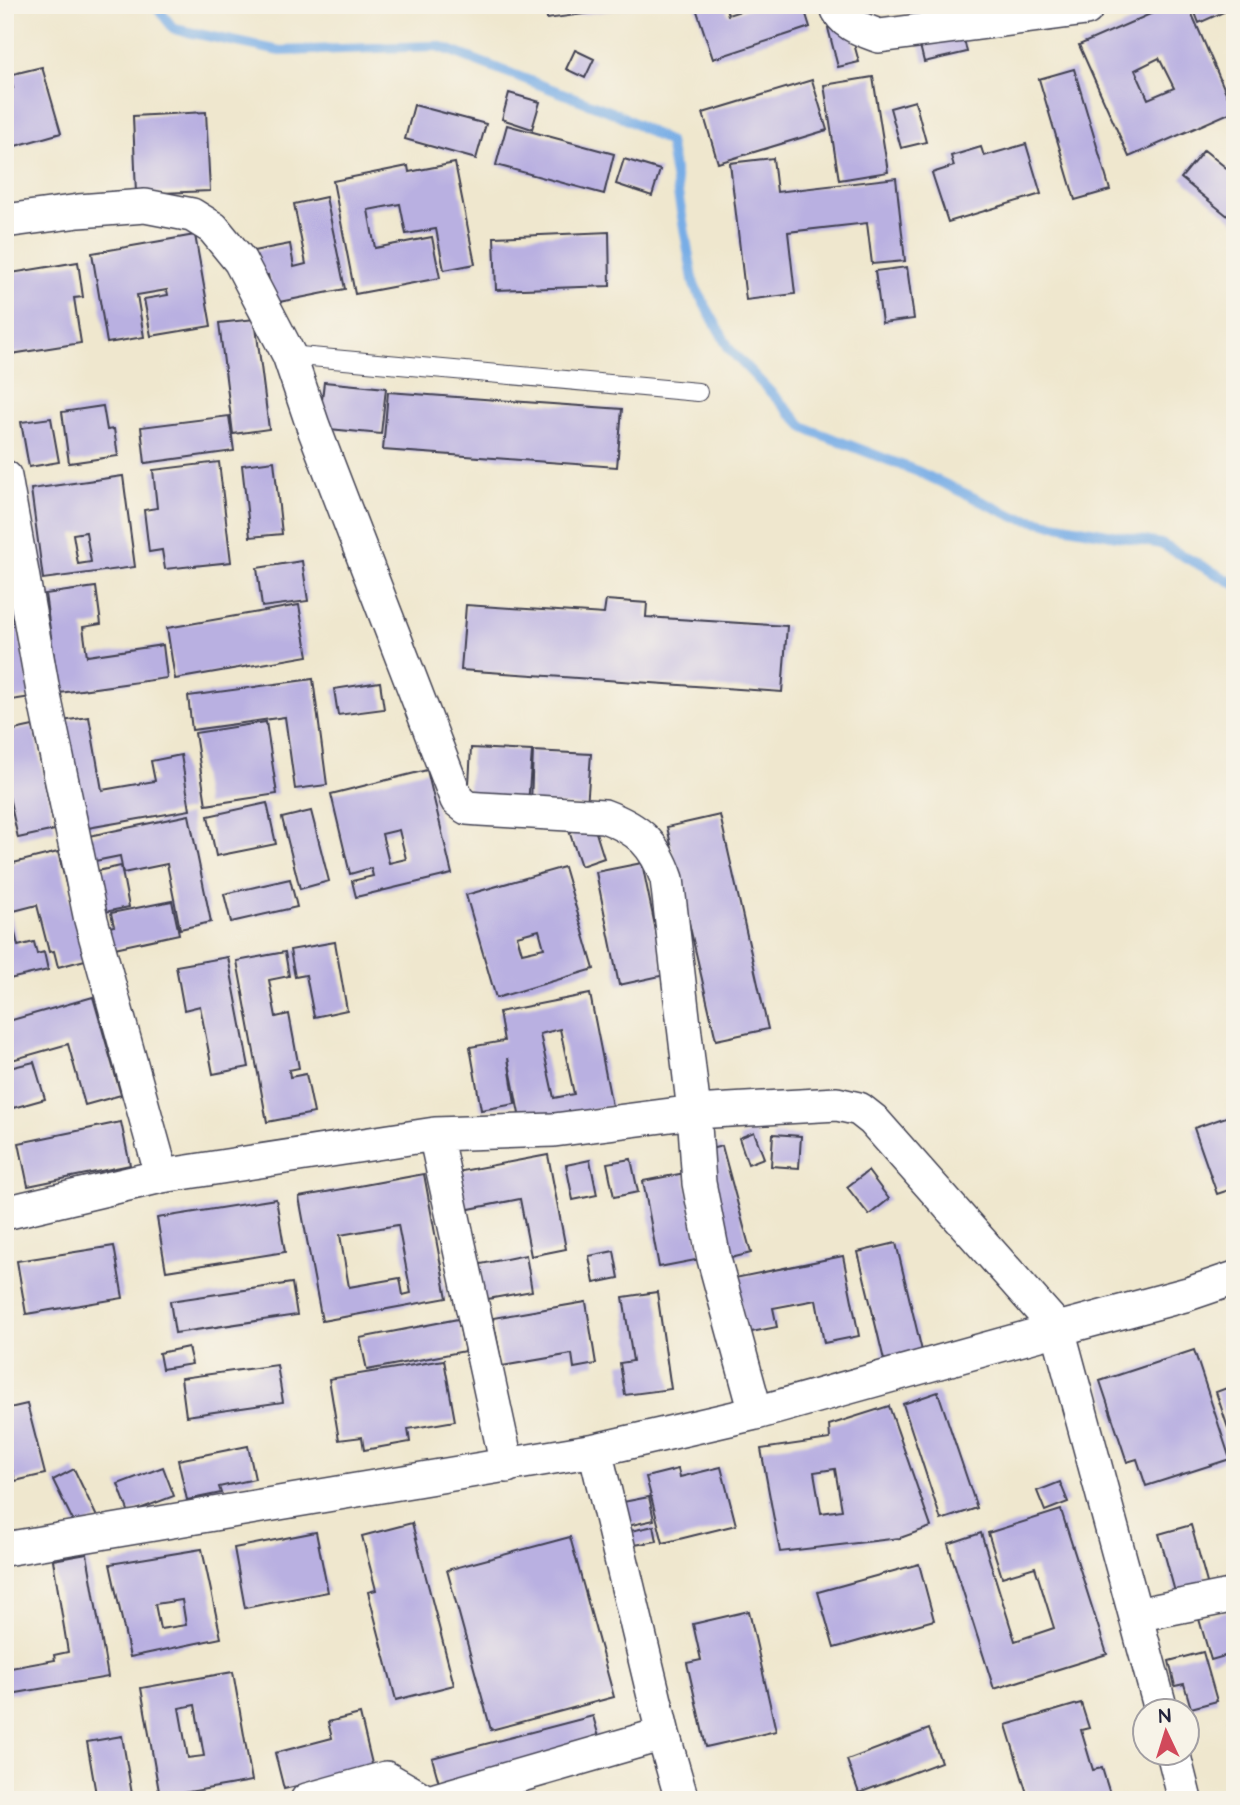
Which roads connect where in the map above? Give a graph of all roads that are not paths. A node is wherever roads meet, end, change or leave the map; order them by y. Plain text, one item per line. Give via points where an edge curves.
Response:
1 (836, 5) edge
2 (1086, 9) dead end
3 (5, 221) edge
4 (289, 355) junction
5 (698, 392) dead end
6 (5, 477) edge
7 (694, 1112) junction
8 (435, 1134) junction
9 (162, 1177) junction
10 (5, 1213) edge
11 (1235, 1278) edge
12 (1058, 1329) junction
13 (756, 1413) junction
14 (596, 1450) junction
15 (507, 1466) junction
16 (5, 1549) edge
17 (1235, 1595) edge
18 (1136, 1615) junction
19 (1157, 1696) edge
20 (663, 1734) junction
21 (1176, 1766) edge
22 (307, 1800) edge
23 (424, 1800) edge
24 (435, 1800) edge
25 (682, 1800) edge
26 (1185, 1800) edge

1 - 2 street via 855,27 879,36
3 - 4 street via 145,206 192,215 213,228 240,261
4 - 5 lane
4 - 7 street via 457,800 467,808 604,816 644,837 659,856 667,879
6 - 9 street via 43,691 92,920
7 - 8 street via 554,1130
7 - 12 street via 837,1104 859,1109
7 - 13 street via 699,1183 713,1259
8 - 9 street
8 - 15 street
9 - 10 street
11 - 12 street
12 - 13 street
12 - 18 street
13 - 14 street
14 - 15 street
14 - 20 street
15 - 16 street
17 - 18 street
18 - 19 street
20 - 24 street
20 - 25 street
21 - 26 street
22 - 23 street via 386,1778

